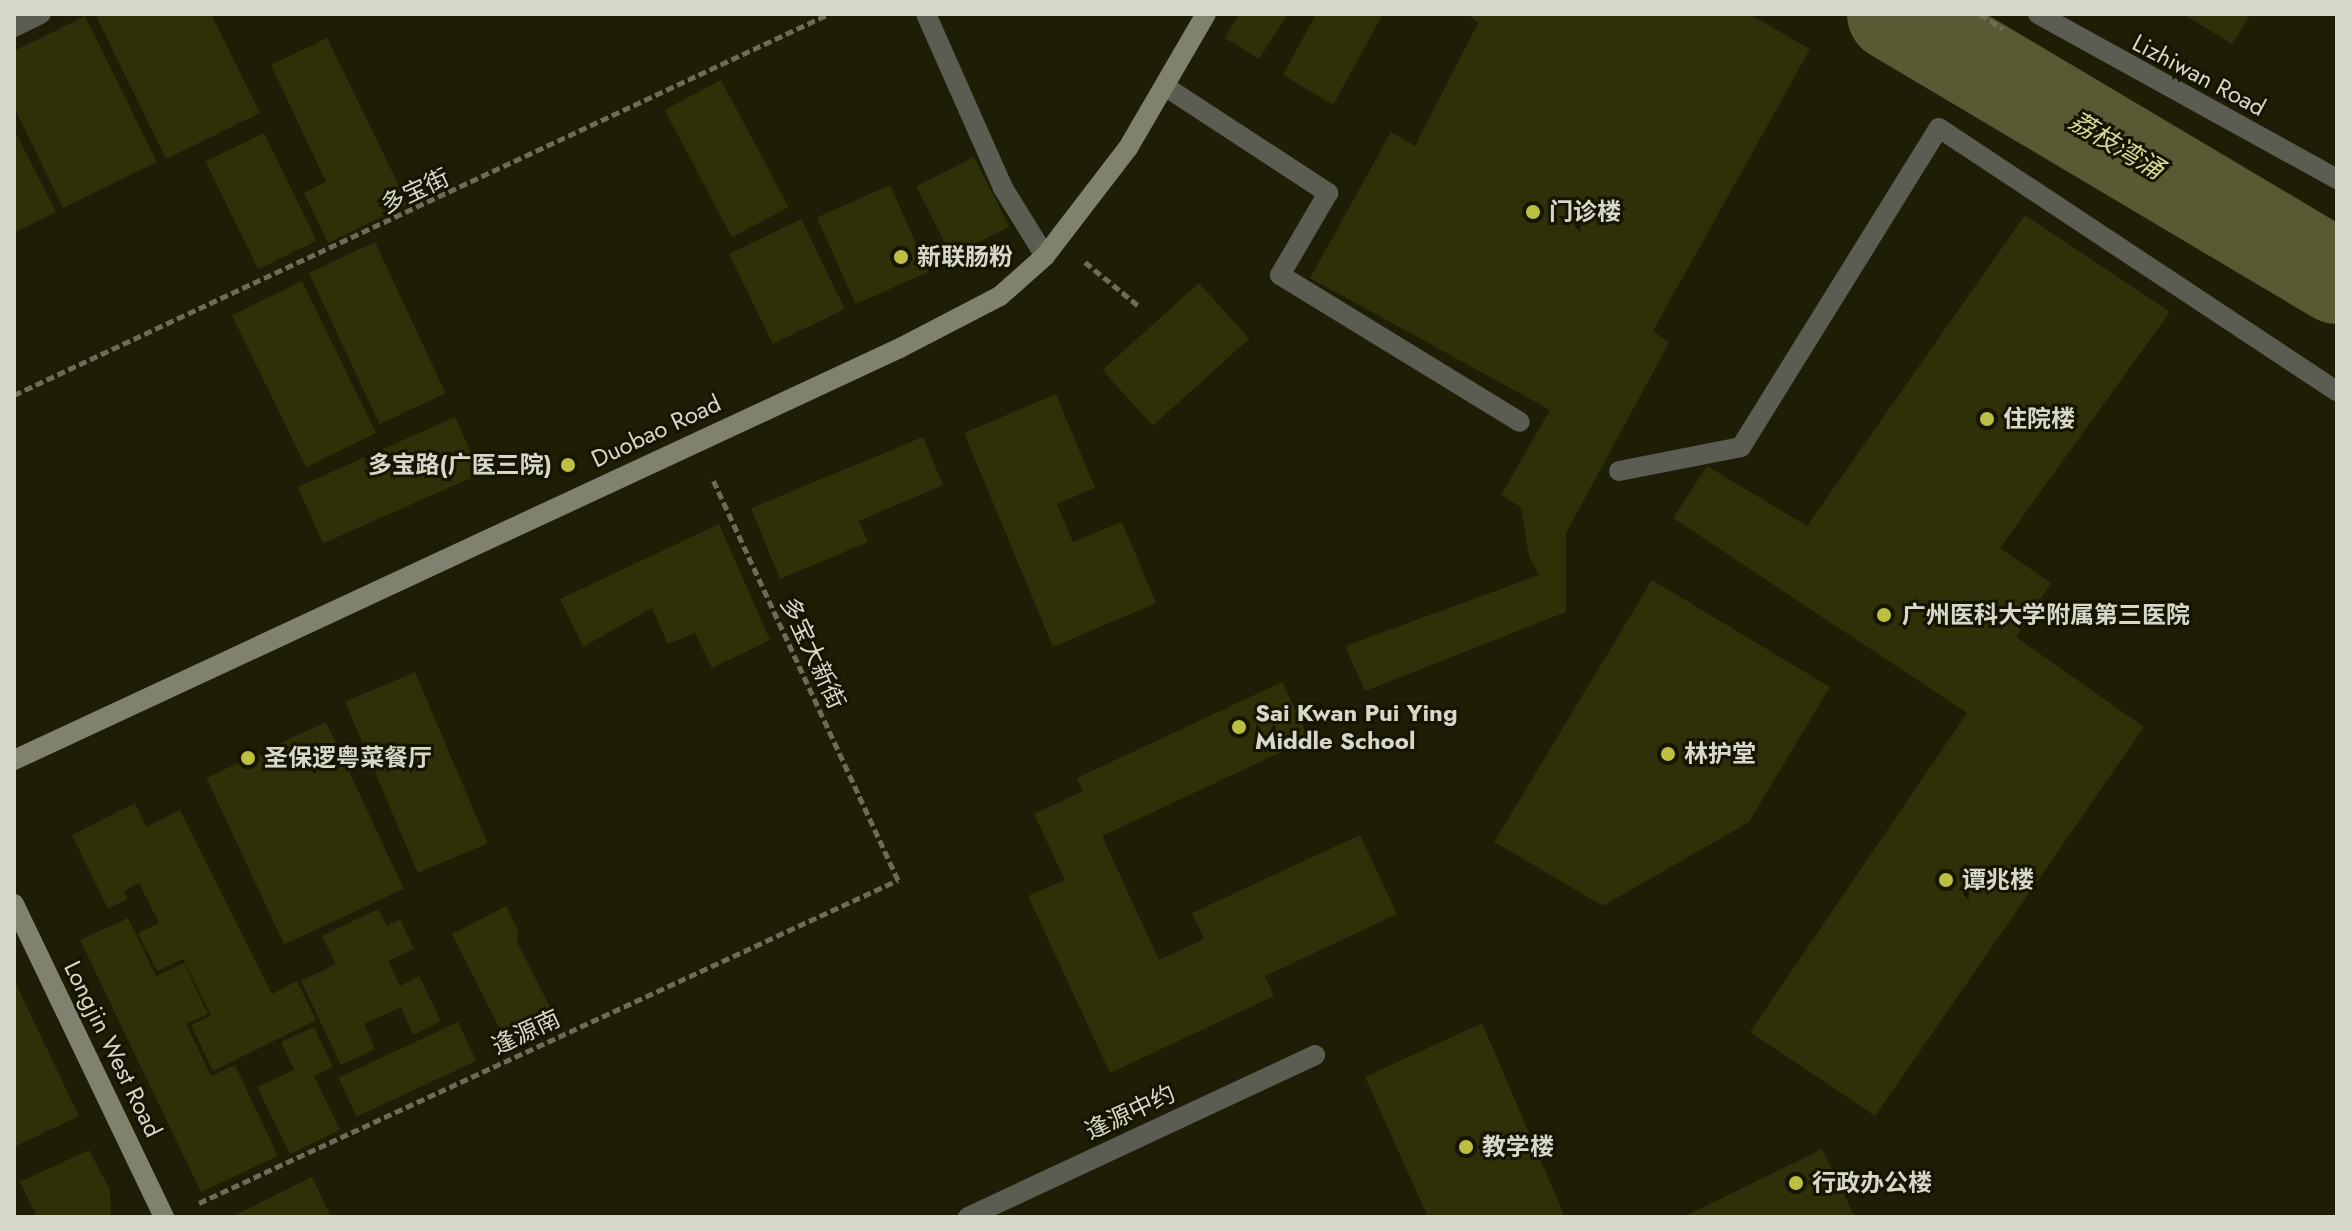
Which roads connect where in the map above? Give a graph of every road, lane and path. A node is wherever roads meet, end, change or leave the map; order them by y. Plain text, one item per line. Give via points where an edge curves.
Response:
1 (41, 14) edge
2 (829, 14) edge
3 (926, 14) edge
4 (1206, 14) edge
5 (2038, 14) edge
6 (14, 27) edge
7 (1166, 87) junction
8 (2337, 179) edge
9 (1045, 256) junction
10 (1079, 257) dead end
11 (1140, 307) dead end
12 (2337, 391) edge
13 (14, 395) edge
14 (1520, 422) dead end
15 (697, 441) junction
16 (1619, 471) dead end
17 (14, 760) edge
18 (898, 880) joint
19 (14, 904) edge
20 (1315, 1055) dead end
21 (174, 1214) edge
22 (968, 1217) edge

1 - 6 street
2 - 13 path, 多宝街
3 - 9 street via 1003,188
4 - 7 street, Duobao Road
5 - 8 street, Lizhiwan Road
7 - 9 street, Duobao Road via 1128,148
7 - 14 street via 1328,193 1280,275
9 - 15 street, Duobao Road via 1000,296 953,322
10 - 11 path
12 - 16 street via 1939,128 1741,447
15 - 17 street, Duobao Road
15 - 18 path, 多宝大新街
18 - 21 path, 逢源南
19 - 21 street, Longjin West Road
20 - 22 street, 逢源中约

